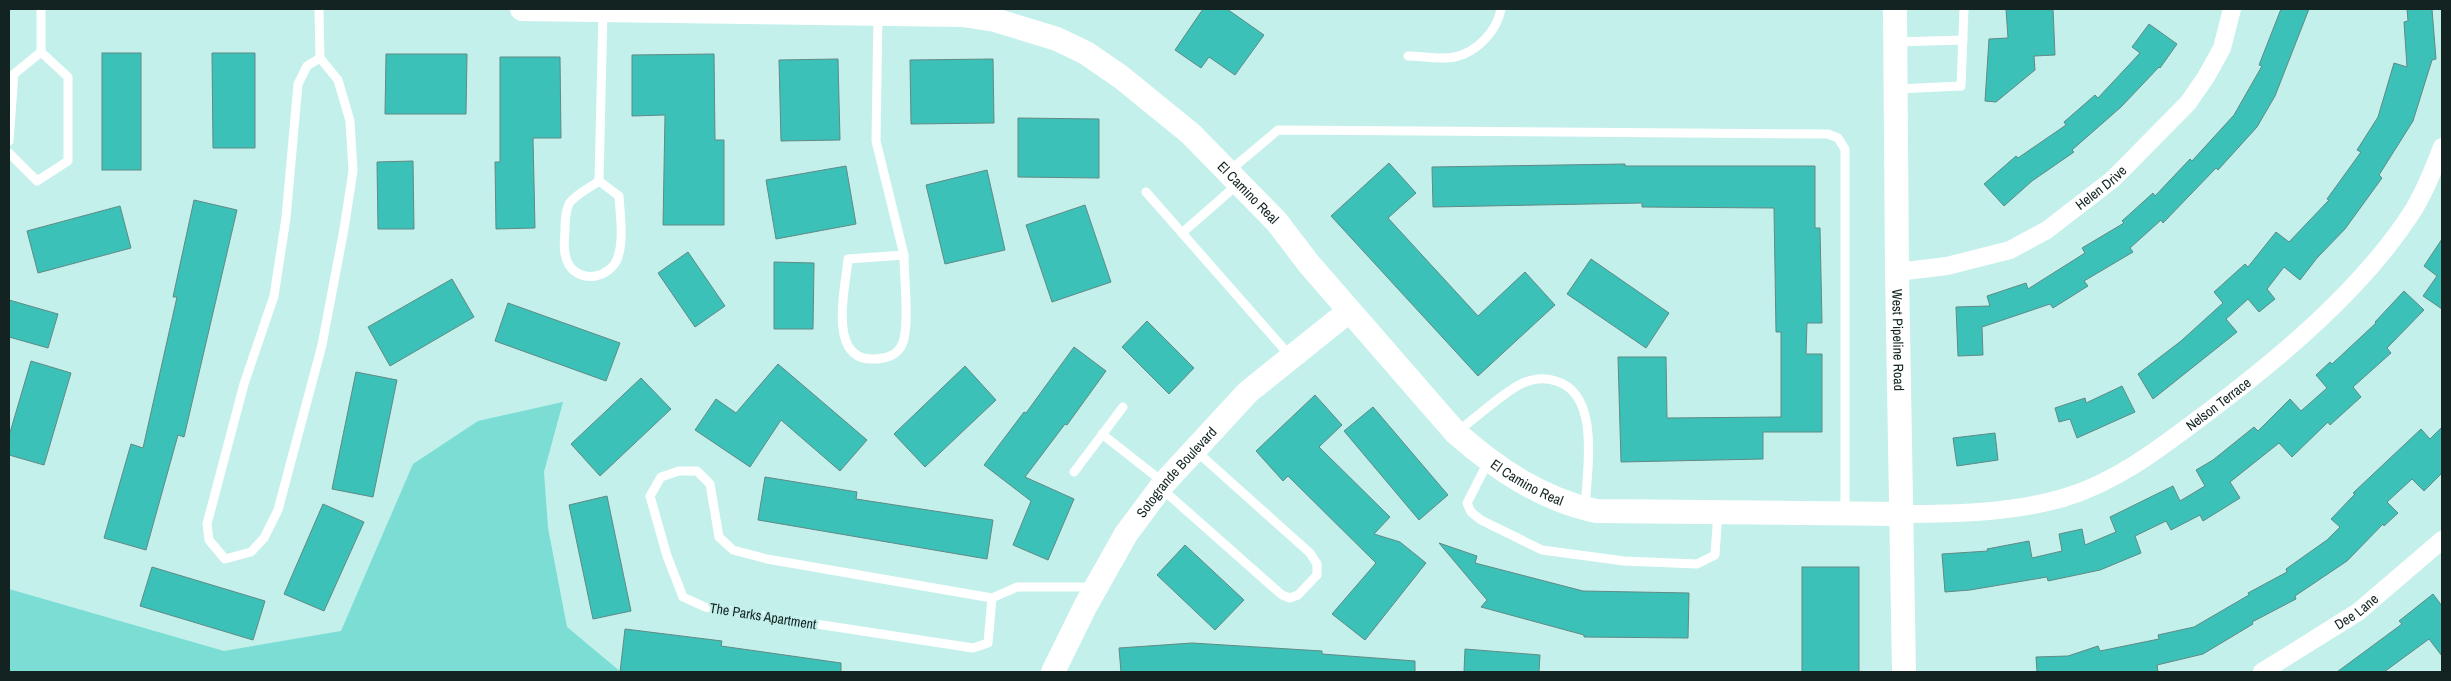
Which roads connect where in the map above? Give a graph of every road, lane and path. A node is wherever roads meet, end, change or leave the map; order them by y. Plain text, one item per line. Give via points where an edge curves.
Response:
1 (41, 9) edge
2 (319, 9) edge
3 (522, 9) edge
4 (1501, 9) edge
5 (1896, 9) edge
6 (1964, 9) edge
7 (2232, 9) edge
8 (603, 10) edge
9 (878, 13) junction
10 (1963, 40) junction
11 (1896, 42) junction
12 (41, 52) junction
13 (1408, 56) dead end
14 (320, 58) junction
15 (1896, 89) junction
16 (9, 141) edge
17 (2442, 147) edge
18 (9, 153) edge
19 (1233, 178) junction
20 (599, 181) junction
21 (1146, 192) dead end
22 (1182, 233) junction
23 (904, 255) junction
24 (1897, 272) junction
25 (1349, 311) junction
26 (1291, 357) junction
27 (1123, 407) dead end
28 (1102, 434) junction
29 (1456, 434) junction
30 (1194, 449) junction
31 (1489, 460) junction
32 (1074, 472) dead end
33 (1163, 485) junction
34 (1586, 509) junction
35 (1718, 512) junction
36 (1846, 513) junction
37 (1902, 514) junction
38 (2442, 540) edge
39 (1097, 586) junction
40 (992, 598) junction
41 (1053, 672) edge
42 (1904, 672) edge
43 (2262, 672) edge

1 - 12 lane
2 - 14 lane
3 - 8 street, El Camino Real
4 - 13 lane via 1499,18 1481,45 1455,57
5 - 11 street, West Pipeline Road
6 - 10 lane
7 - 24 street, Helen Drive via 2222,48 2188,103 2113,179 2047,230 2010,250 1947,266
8 - 9 street, El Camino Real
8 - 20 lane
9 - 19 street, El Camino Real via 963,15 995,20 1057,39 1086,53 1121,77 1191,134
9 - 23 lane via 876,141
10 - 11 lane
10 - 15 lane via 1961,86
11 - 15 street, West Pipeline Road
12 - 16 lane via 14,74
12 - 18 lane via 68,77 68,161 37,181
14 - 14 lane via 307,66 298,84 286,218 274,296 244,384 207,524 209,540 226,559 251,552 264,538 278,510 322,345 344,230 353,171 350,121 338,80
15 - 24 street, West Pipeline Road
17 - 37 street, Nelson Terrace via 2414,208 2391,241 2356,281 2308,330 2234,393 2150,455 2093,487 2062,498 2009,509
19 - 22 lane
19 - 25 street, El Camino Real via 1276,222
19 - 36 lane via 1278,130 1828,134 1838,138 1845,149
20 - 20 lane via 619,196 621,232 618,258 611,269 603,275 589,277 577,274 564,253 565,219 569,203
21 - 22 lane
22 - 26 lane
23 - 23 lane via 905,325 900,349 884,358 859,356 849,350 844,341 842,317 848,259
24 - 37 street, West Pipeline Road
25 - 26 street, Sotogrande Boulevard
25 - 29 street, El Camino Real
26 - 30 street, Sotogrande Boulevard via 1248,392
27 - 28 lane
28 - 32 lane
28 - 33 lane
29 - 31 street, El Camino Real
29 - 34 lane via 1521,384 1547,378 1571,387 1578,395 1588,425
30 - 33 street, Sotogrande Boulevard
30 - 33 lane via 1310,553 1317,564 1317,575 1298,595 1290,598 1282,595
31 - 34 street, El Camino Real via 1538,492
31 - 35 lane via 1467,503 1471,512 1542,550 1624,561 1697,564 1715,555
33 - 39 street, Sotogrande Boulevard via 1126,534
34 - 35 street, El Camino Real
35 - 36 street, El Camino Real
36 - 37 street, El Camino Real
37 - 42 street, West Pipeline Road
38 - 43 street, Dee Lane via 2358,612
39 - 40 lane via 1016,587
39 - 41 street, Sotogrande Boulevard
40 - 40 lane, The Parks Apartment via 805,566 734,550 719,537 710,484 697,471 680,471 662,477 650,496 666,556 683,597 705,607 973,648 988,643

